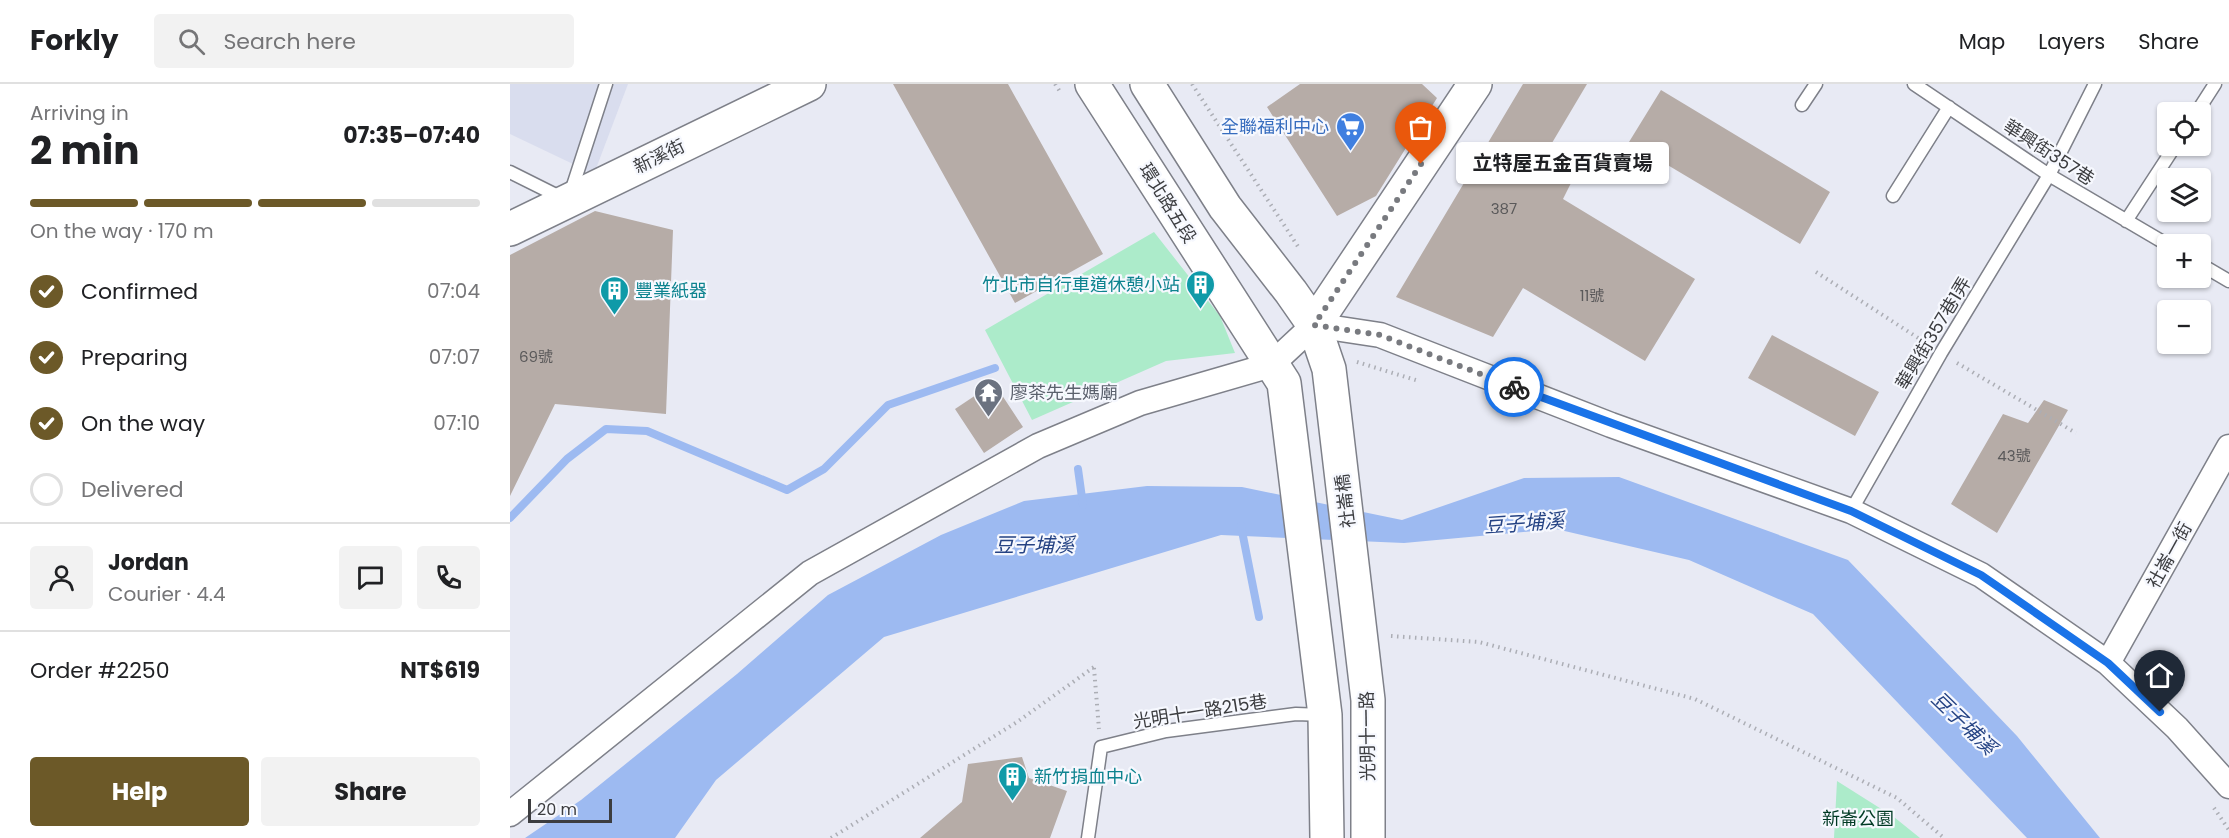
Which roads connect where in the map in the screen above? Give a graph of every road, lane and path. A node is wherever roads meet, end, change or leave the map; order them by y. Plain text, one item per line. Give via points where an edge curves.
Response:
1 (606, 84) edge
2 (809, 84) edge
3 (1092, 84) edge
4 (1147, 84) edge
5 (1192, 84) edge
6 (1475, 84) edge
7 (1816, 84) edge
8 (1914, 84) edge
9 (2095, 84) edge
10 (2215, 84) edge
11 (2203, 102) edge
12 (1802, 105) dead end
13 (1949, 107) junction
14 (2168, 156) edge
15 (510, 172) edge
16 (2049, 175) junction
17 (1893, 196) dead end
18 (568, 201) junction
19 (2126, 221) junction
20 (510, 229) edge
21 (2157, 239) edge
22 (1302, 254) dead end
23 (2211, 270) edge
24 (2229, 281) edge
25 (1314, 325) junction
26 (1341, 365) junction
27 (1278, 374) junction
28 (1427, 383) dead end
29 (2229, 447) edge
30 (1851, 511) junction
31 (1376, 635) junction
32 (2108, 663) junction
33 (1325, 715) junction
34 (1101, 747) junction
35 (2229, 786) edge
36 (2210, 802) dead end
37 (510, 814) edge
38 (2229, 830) edge
39 (831, 838) edge
40 (1088, 838) edge
41 (1327, 838) edge
42 (1368, 838) edge
43 (1944, 838) edge

1 - 18 lane
2 - 18 street, 新溪街
3 - 27 street, 環北路五段
4 - 25 street via 1225,207
5 - 22 path
6 - 25 street
7 - 12 lane
8 - 13 lane, 華興街357巷
9 - 16 lane, 華興街357巷1弄
10 - 11 lane
13 - 16 lane, 華興街357巷
13 - 17 lane
14 - 19 lane
15 - 18 lane
16 - 19 lane, 華興街357巷
16 - 30 lane, 華興街357巷1弄
18 - 20 street, 新溪街
19 - 21 lane, 華興街357巷
23 - 24 lane
25 - 26 street
25 - 27 street
25 - 30 street via 1380,335
26 - 28 path
26 - 31 street, 社崙橋
27 - 33 street
27 - 37 street via 1140,403 1038,446 810,573
29 - 32 street, 社崙一街
30 - 32 street via 1981,575
31 - 42 street, 光明十一路 via 1368,700
31 - 43 path via 1479,642 1695,699 1897,798
32 - 35 street via 2177,728
33 - 34 lane, 光明十一路215巷 via 1296,714 1166,731
33 - 41 street
34 - 39 path via 1094,667 1017,722
34 - 40 lane
36 - 38 path

